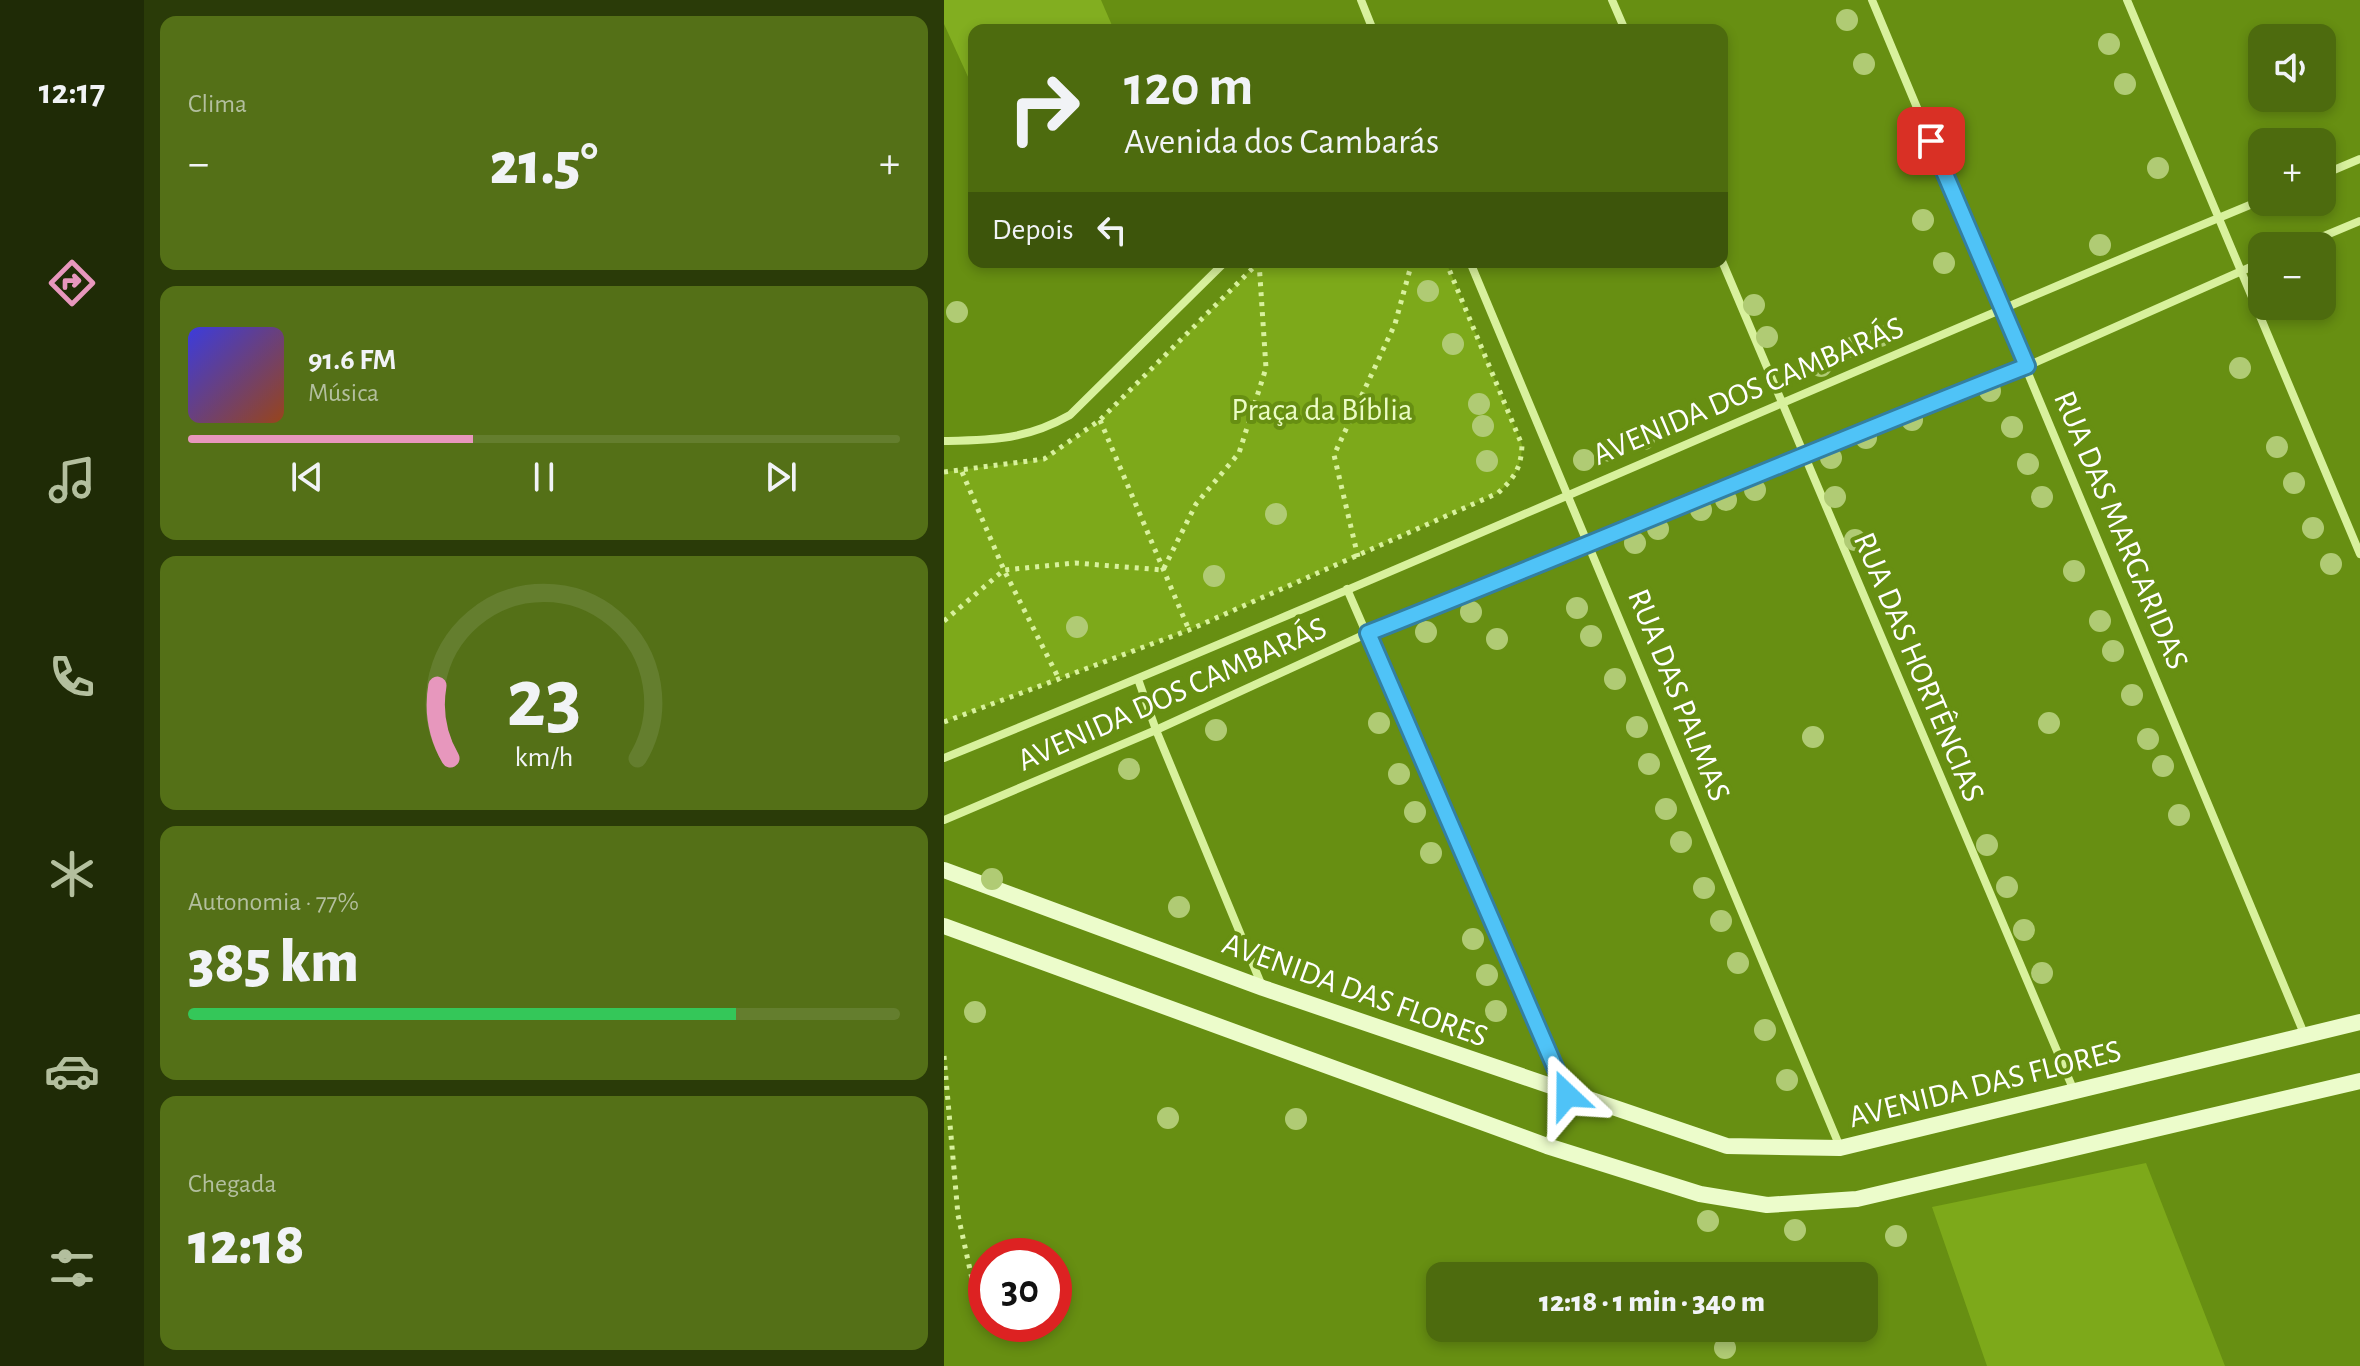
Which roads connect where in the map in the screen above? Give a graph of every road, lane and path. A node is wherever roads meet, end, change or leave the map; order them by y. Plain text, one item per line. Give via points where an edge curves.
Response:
1 (1361, 0) edge
2 (1612, 0) edge
3 (1872, 0) edge
4 (2127, 0) edge
5 (1371, 24) edge
6 (1622, 24) edge
7 (2360, 159) edge
8 (2336, 169) edge
9 (2248, 206) edge
10 (2218, 218) junction
11 (2360, 221) edge
12 (2334, 232) edge
13 (1219, 268) edge
14 (1259, 268) edge
15 (1410, 268) edge
16 (1448, 268) edge
17 (1473, 268) edge
18 (1725, 268) edge
19 (2248, 268) edge
20 (2240, 271) junction
21 (2002, 310) junction
22 (2027, 366) junction
23 (1781, 401) junction
24 (1100, 420) dead end
25 (944, 441) edge
26 (1802, 453) junction
27 (962, 472) dead end
28 (1567, 494) junction
29 (1591, 545) junction
30 (2360, 554) edge
31 (1358, 557) junction
32 (1004, 570) junction
33 (1163, 570) junction
34 (1347, 589) junction
35 (944, 621) edge
36 (1189, 630) junction
37 (1368, 633) junction
38 (1138, 679) junction
39 (1060, 681) junction
40 (944, 722) edge
41 (1156, 730) junction
42 (944, 758) edge
43 (944, 820) edge
44 (944, 870) edge
45 (944, 926) edge
46 (1263, 988) junction
47 (2360, 1022) edge
48 (2305, 1036) junction
49 (944, 1056) edge
50 (2360, 1081) edge
51 (2074, 1091) junction
52 (1567, 1095) junction
53 (1547, 1146) junction
54 (1840, 1148) junction
55 (968, 1261) edge

1 - 5 street
2 - 6 street
3 - 21 street, RUA DAS MARGARIDAS
4 - 10 street
7 - 8 street
9 - 10 street, AVENIDA DOS CAMBARÁS
10 - 20 street
10 - 21 street, AVENIDA DOS CAMBARÁS
11 - 12 street
13 - 25 street via 1070,415 1039,432
14 - 33 path via 1266,368 1262,382 1239,453 1196,504
15 - 31 path via 1395,324 1334,455
16 - 31 path via 1522,445 1521,465 1498,493
17 - 28 street, RUA DAS PALMAS
18 - 23 street, RUA DAS HORTÊNCIAS
19 - 20 street, AVENIDA DOS CAMBARÁS
20 - 22 street, AVENIDA DOS CAMBARÁS
20 - 30 street
21 - 22 street, RUA DAS MARGARIDAS
21 - 23 street, AVENIDA DOS CAMBARÁS
22 - 26 street, AVENIDA DOS CAMBARÁS
22 - 48 street, RUA DAS MARGARIDAS
23 - 26 street, RUA DAS HORTÊNCIAS
23 - 28 street, AVENIDA DOS CAMBARÁS
24 - 33 path
26 - 29 street, AVENIDA DOS CAMBARÁS
26 - 51 street, RUA DAS HORTÊNCIAS
27 - 32 path
28 - 29 street, RUA DAS PALMAS
28 - 34 street, AVENIDA DOS CAMBARÁS
29 - 37 street, AVENIDA DOS CAMBARÁS
29 - 54 street, RUA DAS PALMAS
31 - 36 path
32 - 33 path via 1075,563
32 - 35 path
32 - 39 path
33 - 36 path
34 - 37 street
34 - 38 street, AVENIDA DOS CAMBARÁS
36 - 39 path
37 - 41 street, AVENIDA DOS CAMBARÁS
37 - 52 street
38 - 41 street
38 - 42 street, AVENIDA DOS CAMBARÁS
39 - 40 path
41 - 43 street, AVENIDA DOS CAMBARÁS
41 - 46 street
44 - 46 main road, AVENIDA DAS FLORES
45 - 53 main road
46 - 52 main road, AVENIDA DAS FLORES
47 - 48 main road, AVENIDA DAS FLORES
48 - 51 main road, AVENIDA DAS FLORES
49 - 55 path via 958,1215
50 - 53 main road via 1857,1199 1767,1205 1700,1194
51 - 54 main road, AVENIDA DAS FLORES
52 - 53 street
52 - 54 main road, AVENIDA DAS FLORES via 1727,1146

